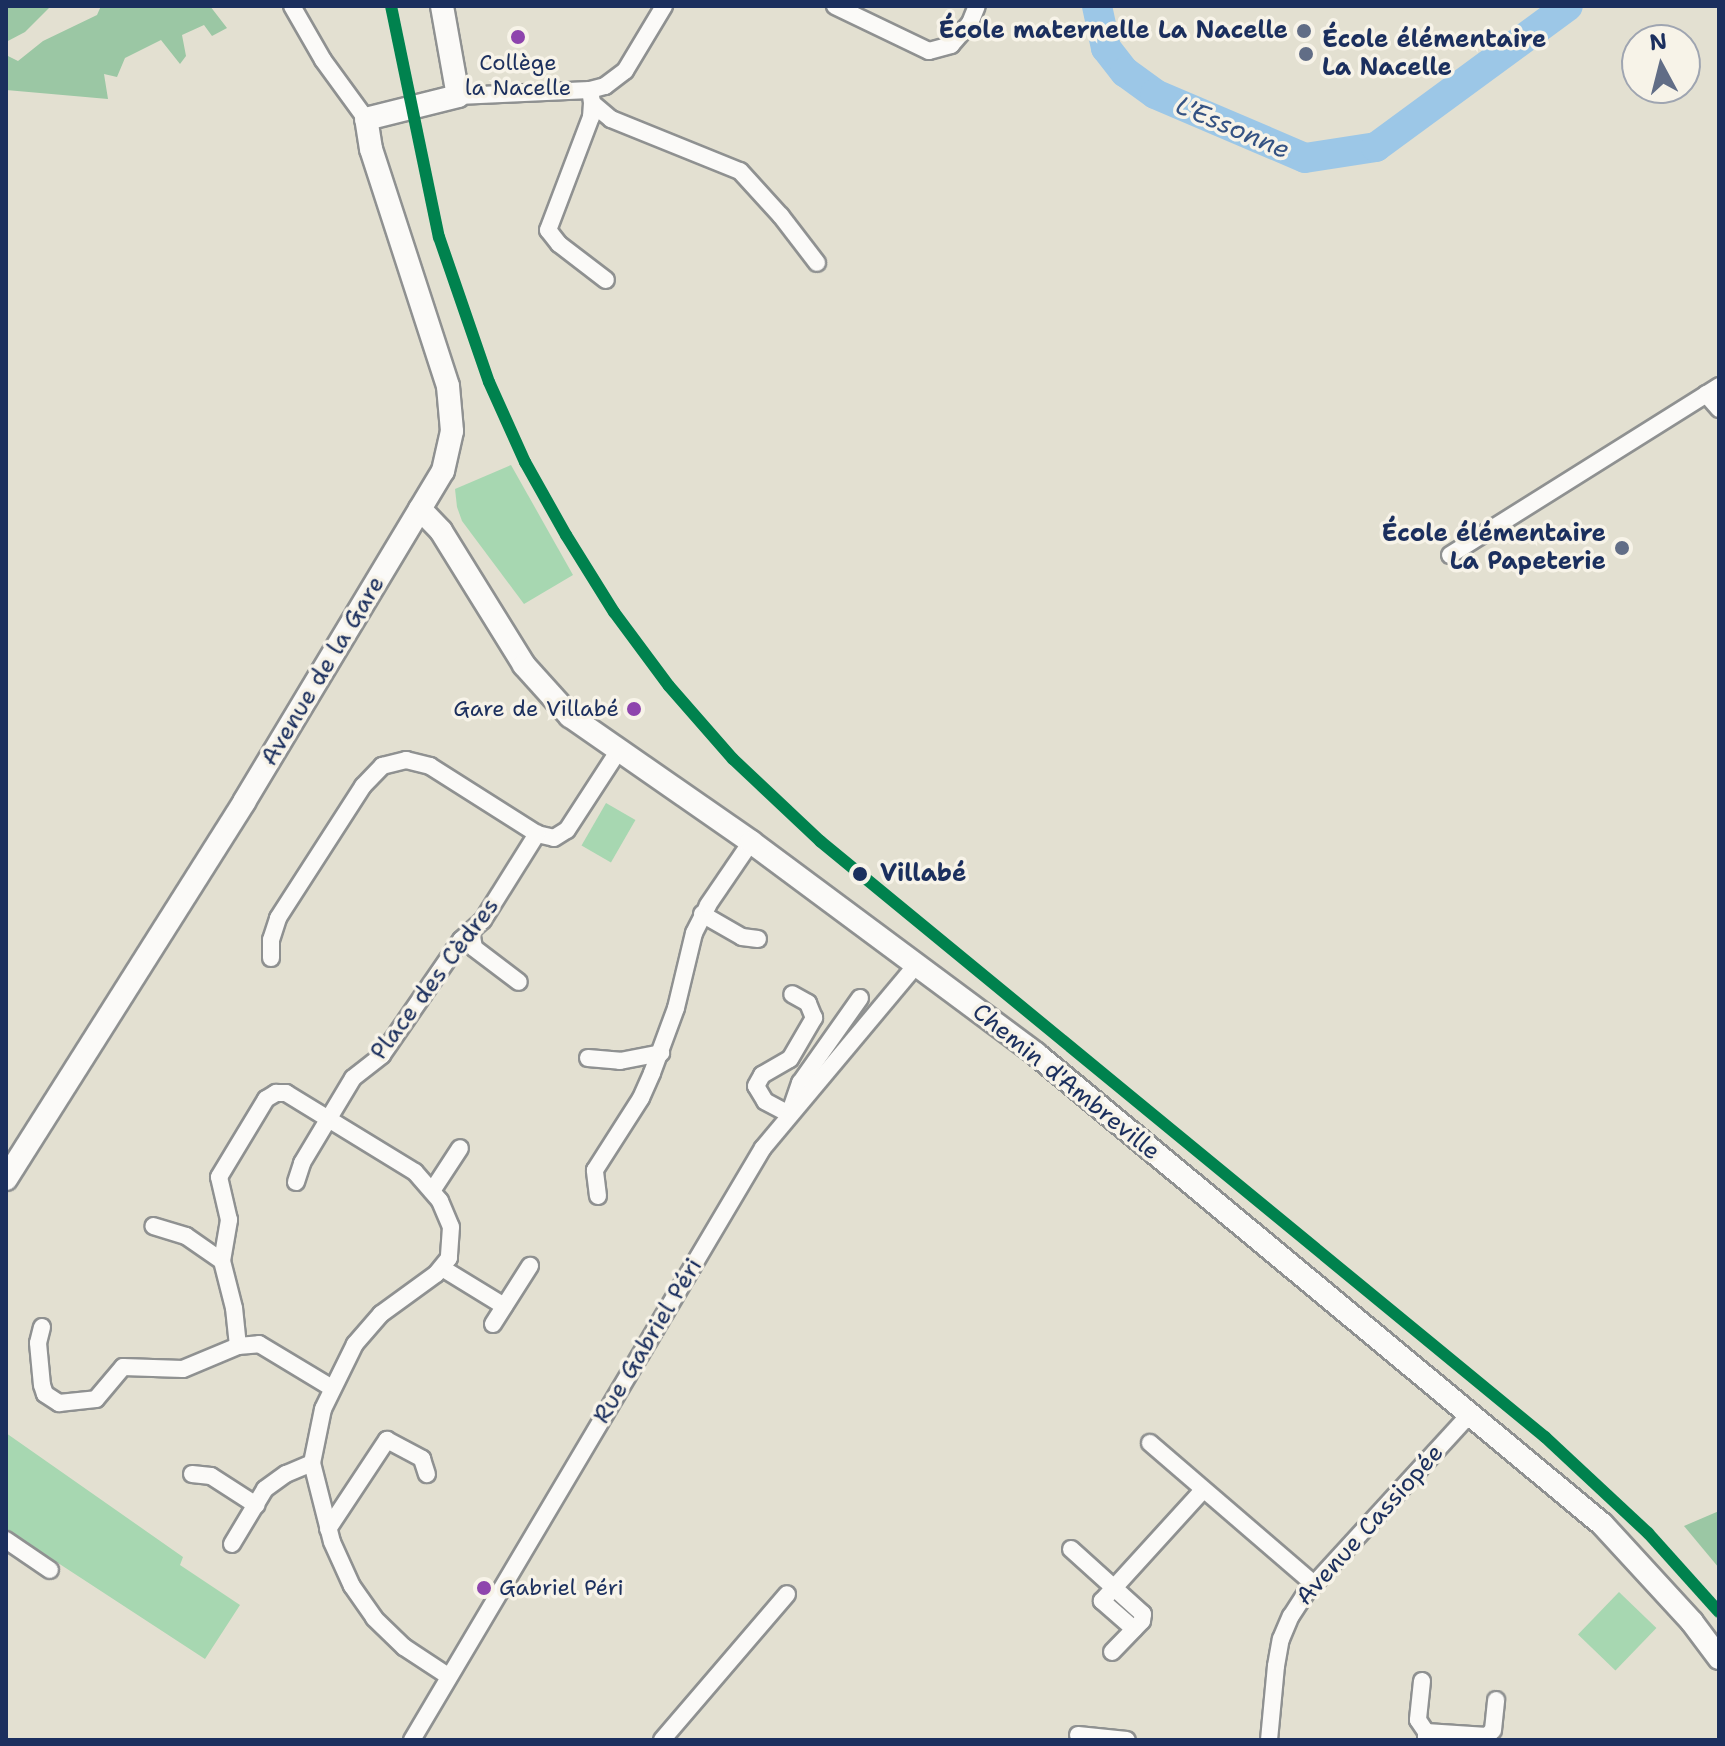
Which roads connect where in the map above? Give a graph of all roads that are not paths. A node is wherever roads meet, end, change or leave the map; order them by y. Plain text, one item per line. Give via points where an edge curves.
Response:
1 (292, 6) edge
2 (442, 6) edge
3 (664, 6) edge
4 (835, 6) edge
5 (977, 6) edge
6 (458, 96) junction
7 (591, 97) junction
8 (366, 119) junction
9 (817, 263) dead end
10 (606, 280) dead end
11 (1712, 390) edge
12 (1719, 409) edge
13 (420, 509) junction
14 (1450, 555) dead end
15 (619, 750) junction
16 (537, 834) junction
17 (751, 842) junction
18 (702, 914) junction
19 (471, 931) junction
20 (758, 939) dead end
21 (271, 958) dead end
22 (916, 965) junction
23 (519, 982) dead end
24 (792, 994) dead end
25 (860, 998) dead end
26 (661, 1053) junction
27 (588, 1058) dead end
28 (789, 1114) junction
29 (328, 1118) junction
30 (460, 1148) dead end
31 (6, 1179) edge
32 (296, 1182) dead end
33 (432, 1191) junction
34 (598, 1196) dead end
35 (154, 1226) dead end
36 (222, 1261) junction
37 (530, 1266) dead end
38 (442, 1268) junction
39 (504, 1306) junction
40 (493, 1324) dead end
41 (42, 1327) dead end
42 (238, 1346) junction
43 (332, 1388) junction
44 (1471, 1413) junction
45 (1150, 1443) dead end
46 (312, 1463) junction
47 (192, 1474) dead end
48 (427, 1474) dead end
49 (1203, 1490) junction
50 (256, 1505) junction
51 (328, 1529) junction
52 (6, 1540) edge
53 (232, 1544) dead end
54 (1071, 1549) dead end
55 (50, 1570) dead end
56 (1314, 1584) junction
57 (1114, 1587) junction
58 (787, 1594) dead end
59 (1112, 1652) dead end
60 (1719, 1658) edge
61 (448, 1676) junction
62 (1422, 1681) dead end
63 (1496, 1700) dead end
64 (1078, 1735) dead end
65 (1426, 1736) edge
66 (412, 1740) edge
67 (662, 1740) edge
68 (1127, 1740) edge
69 (1269, 1740) edge

1 - 8 street
2 - 6 street
3 - 7 street via 625,71
4 - 5 street via 929,51 951,45
6 - 7 street
6 - 8 street
7 - 9 street via 611,119 740,171
7 - 10 street via 591,117 548,230
8 - 13 street, Avenue de la Gare via 451,403 447,457
11 - 12 street
11 - 14 street
13 - 15 street, Chemin d'Ambreville via 441,531 540,685 570,716
13 - 31 street, Avenue de la Gare via 244,802
15 - 16 street via 567,830 554,838
15 - 17 street, Chemin d'Ambreville
16 - 19 street, Place des Cèdres
16 - 21 street via 430,766 406,760 389,763 363,786 278,918
17 - 18 street
17 - 22 street, Chemin d'Ambreville
18 - 20 street via 742,937
18 - 26 street
19 - 23 street via 474,948
19 - 29 street, Place des Cèdres via 382,1055 353,1078
22 - 28 street, Rue Gabriel Péri
22 - 44 street, Chemin d'Ambreville via 1036,1054
24 - 28 street via 808,1003 814,1018 790,1059 762,1075 756,1086 765,1101
25 - 28 street via 800,1083
26 - 27 street via 620,1061
26 - 34 street via 641,1098 595,1170
28 - 61 street, Rue Gabriel Péri via 755,1161
29 - 32 street, Place des Cèdres
29 - 33 street via 415,1172
29 - 36 street via 286,1093 266,1099 219,1177 229,1220
30 - 33 street
33 - 38 street via 451,1227 453,1244
35 - 36 street via 186,1236
36 - 42 street
37 - 39 street
38 - 39 street
38 - 43 street via 381,1314 355,1344
39 - 40 street
41 - 42 street via 42,1385 59,1403 96,1399 127,1366 174,1370
42 - 43 street via 259,1344
43 - 46 street
44 - 56 street, Avenue Cassiopée
44 - 60 street, Chemin d'Ambreville via 1616,1537
45 - 49 street
46 - 50 street via 265,1489
46 - 51 street
47 - 50 street via 211,1476
48 - 51 street via 422,1459 387,1440
49 - 56 street
49 - 57 street
50 - 53 street
51 - 61 street via 352,1586 374,1618 404,1647
52 - 55 street
54 - 57 street
56 - 69 street, Avenue Cassiopée via 1281,1639
57 - 59 street via 1102,1601 1134,1629
58 - 67 street
61 - 66 street, Rue Gabriel Péri
62 - 65 street via 1418,1720
63 - 65 street via 1493,1730 1487,1736
64 - 68 street

